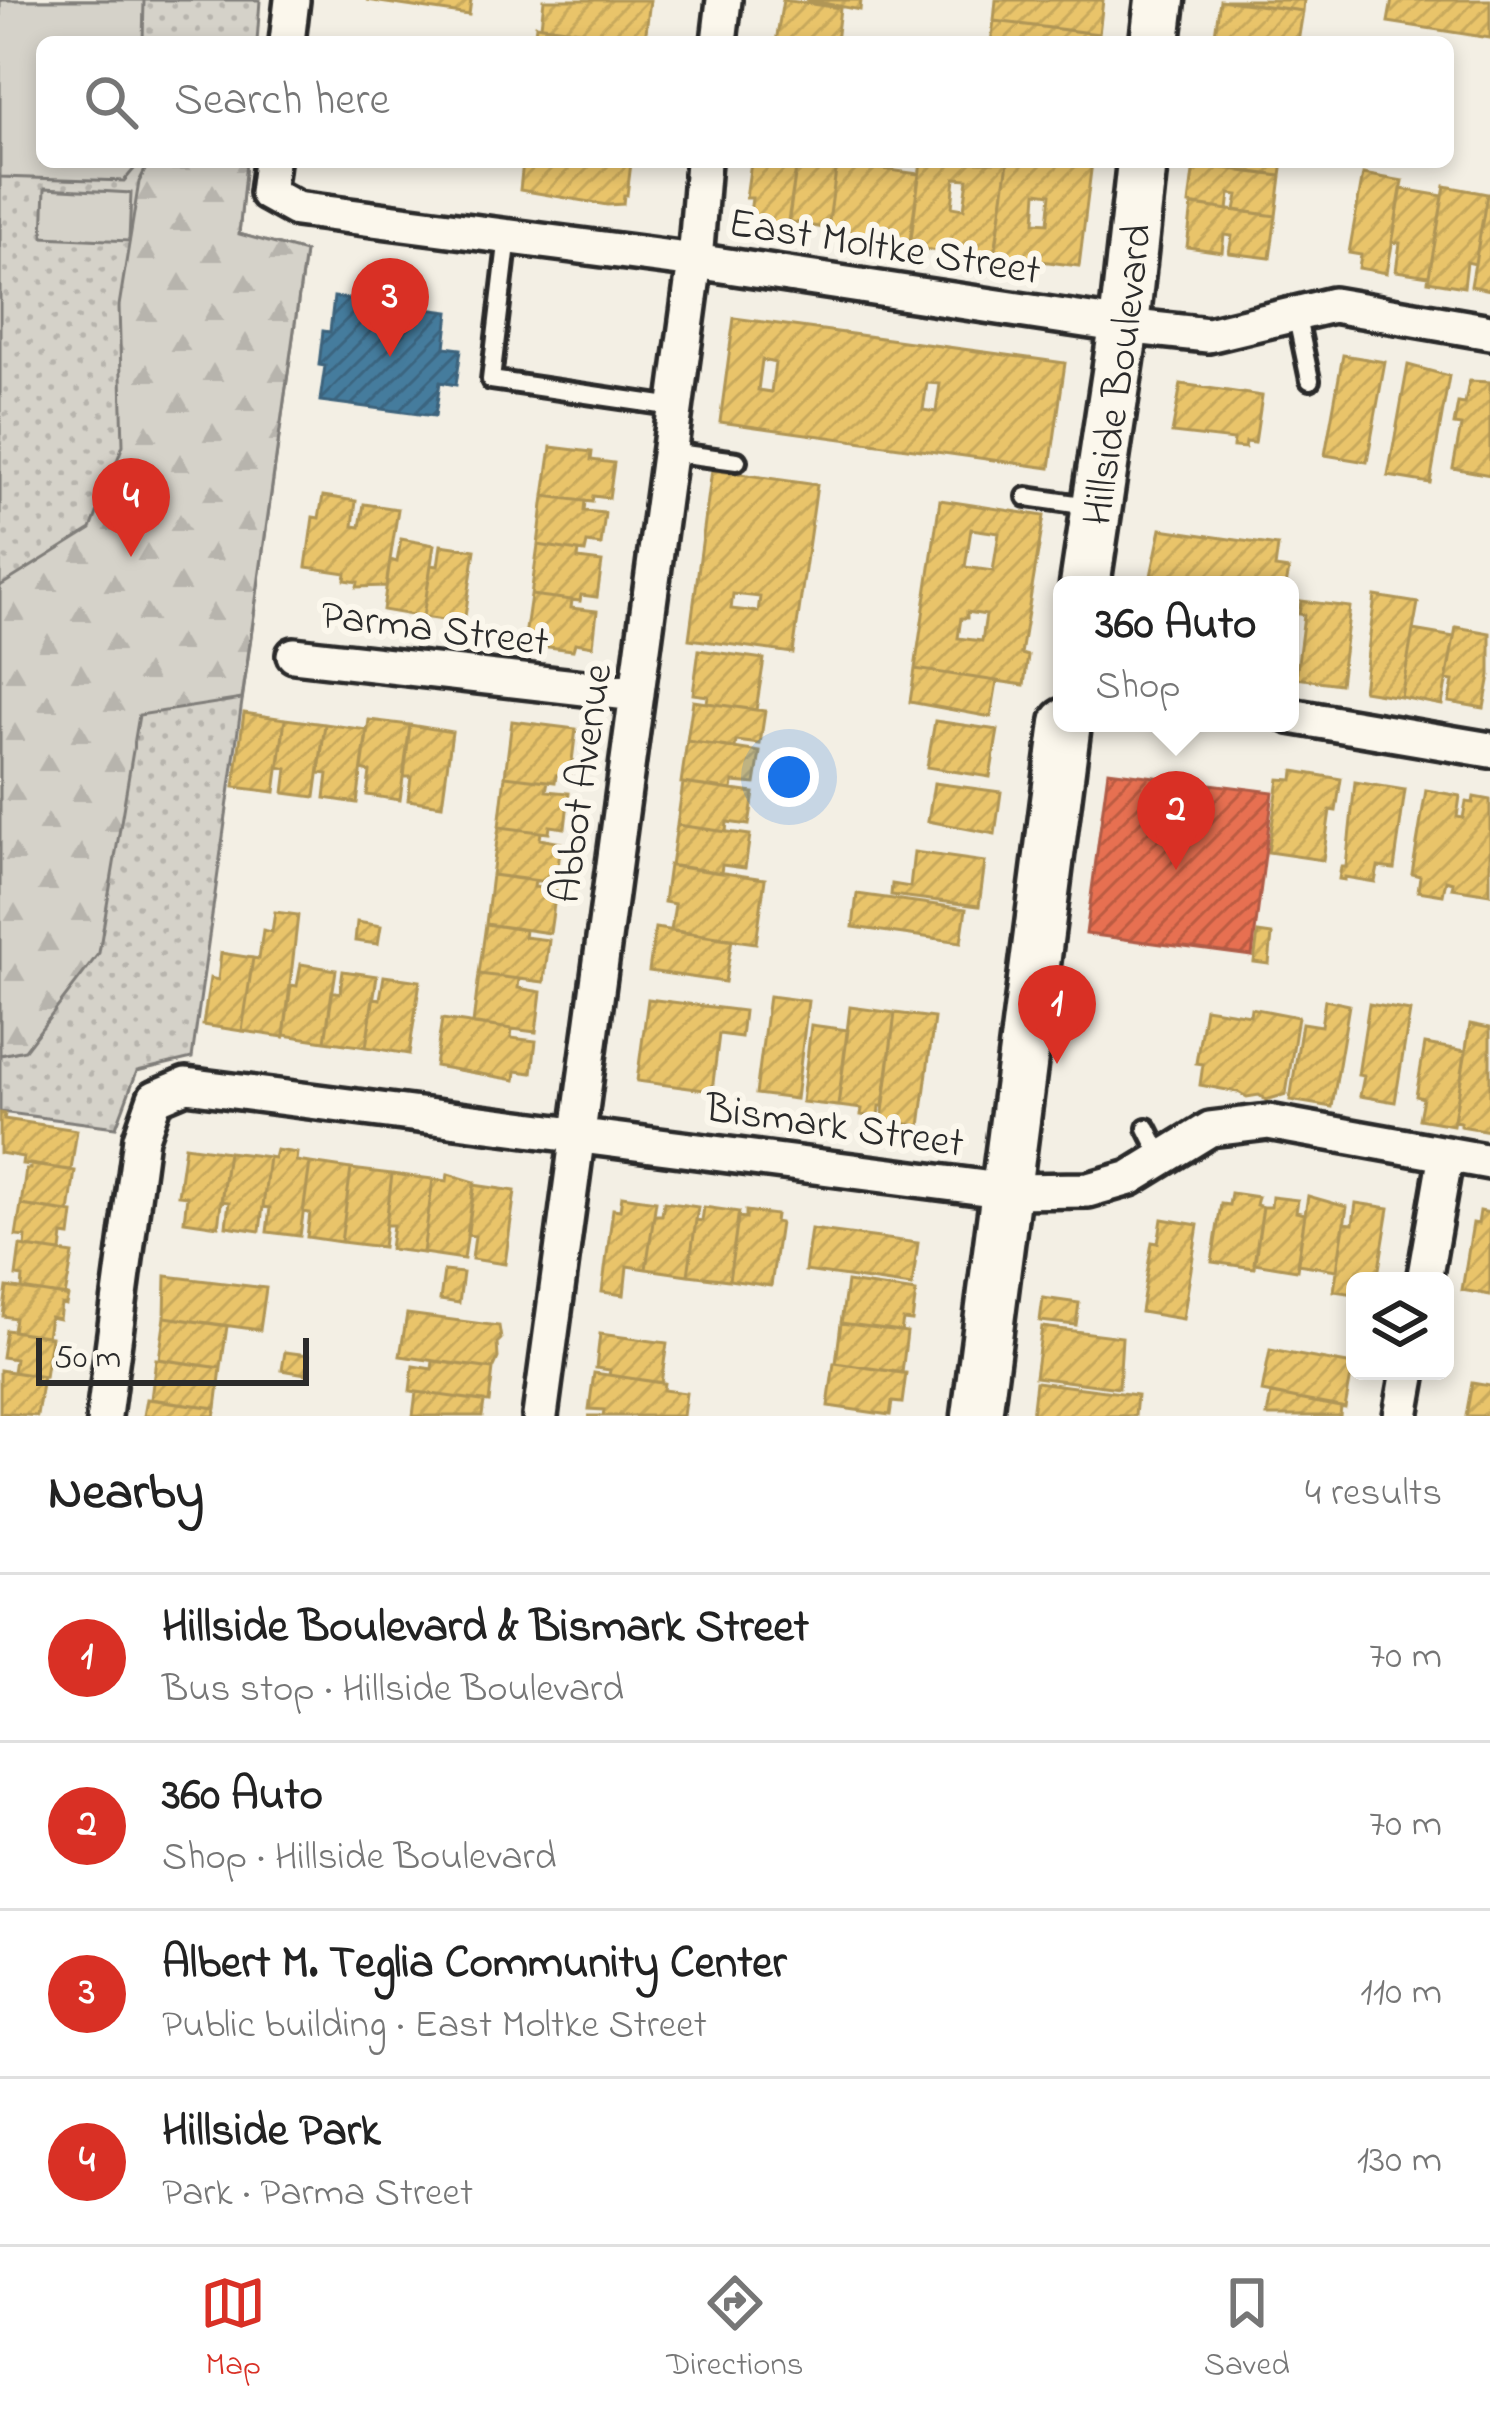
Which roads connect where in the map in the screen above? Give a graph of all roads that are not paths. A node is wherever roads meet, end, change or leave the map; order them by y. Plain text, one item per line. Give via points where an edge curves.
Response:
1 (292, 0) edge
2 (724, 0) edge
3 (1160, 0) edge
4 (288, 36) edge
5 (720, 36) edge
6 (1156, 36) edge
7 (703, 168) edge
8 (1141, 168) edge
9 (269, 177) edge
10 (508, 236) junction
11 (695, 261) junction
12 (1296, 313) junction
13 (1124, 326) junction
14 (1490, 332) edge
15 (1310, 380) dead end
16 (675, 407) junction
17 (669, 452) junction
18 (736, 461) dead end
19 (1027, 497) dead end
20 (1097, 507) junction
21 (1086, 576) edge
22 (294, 655) dead end
23 (637, 694) junction
24 (1299, 718) edge
25 (1065, 732) edge
26 (1490, 750) edge
27 (578, 1134) junction
28 (1446, 1154) junction
29 (1490, 1162) edge
30 (1008, 1191) junction
31 (1426, 1272) edge
32 (1407, 1380) edge
33 (104, 1416) edge
34 (540, 1416) edge
35 (977, 1416) edge
36 (1401, 1416) edge

1 - 4 street
2 - 5 street
3 - 6 main road
7 - 11 street, Abbot Avenue
8 - 13 main road, Hillside Boulevard
9 - 10 street, East Moltke Street via 296,209
10 - 11 street, East Moltke Street
10 - 16 lane via 491,380
11 - 13 street, East Moltke Street
11 - 16 street, Abbot Avenue
12 - 13 street, East Moltke Street via 1208,334
12 - 14 street, East Moltke Street via 1333,305
12 - 15 lane
13 - 20 main road, Hillside Boulevard
16 - 17 street, Abbot Avenue
17 - 18 lane
17 - 23 street, Abbot Avenue
19 - 20 lane
20 - 21 main road, Hillside Boulevard
22 - 23 street, Parma Street
23 - 27 street, Abbot Avenue
24 - 26 street
25 - 30 main road
27 - 30 street, Bismark Street
27 - 33 street, Bismark Street via 186,1085 155,1098 142,1138
27 - 34 street, Abbot Avenue
28 - 29 street, Bismark Street
28 - 30 street, Bismark Street via 1268,1122 1155,1143 1130,1178 1088,1190
28 - 31 street
30 - 35 main road
32 - 36 street

